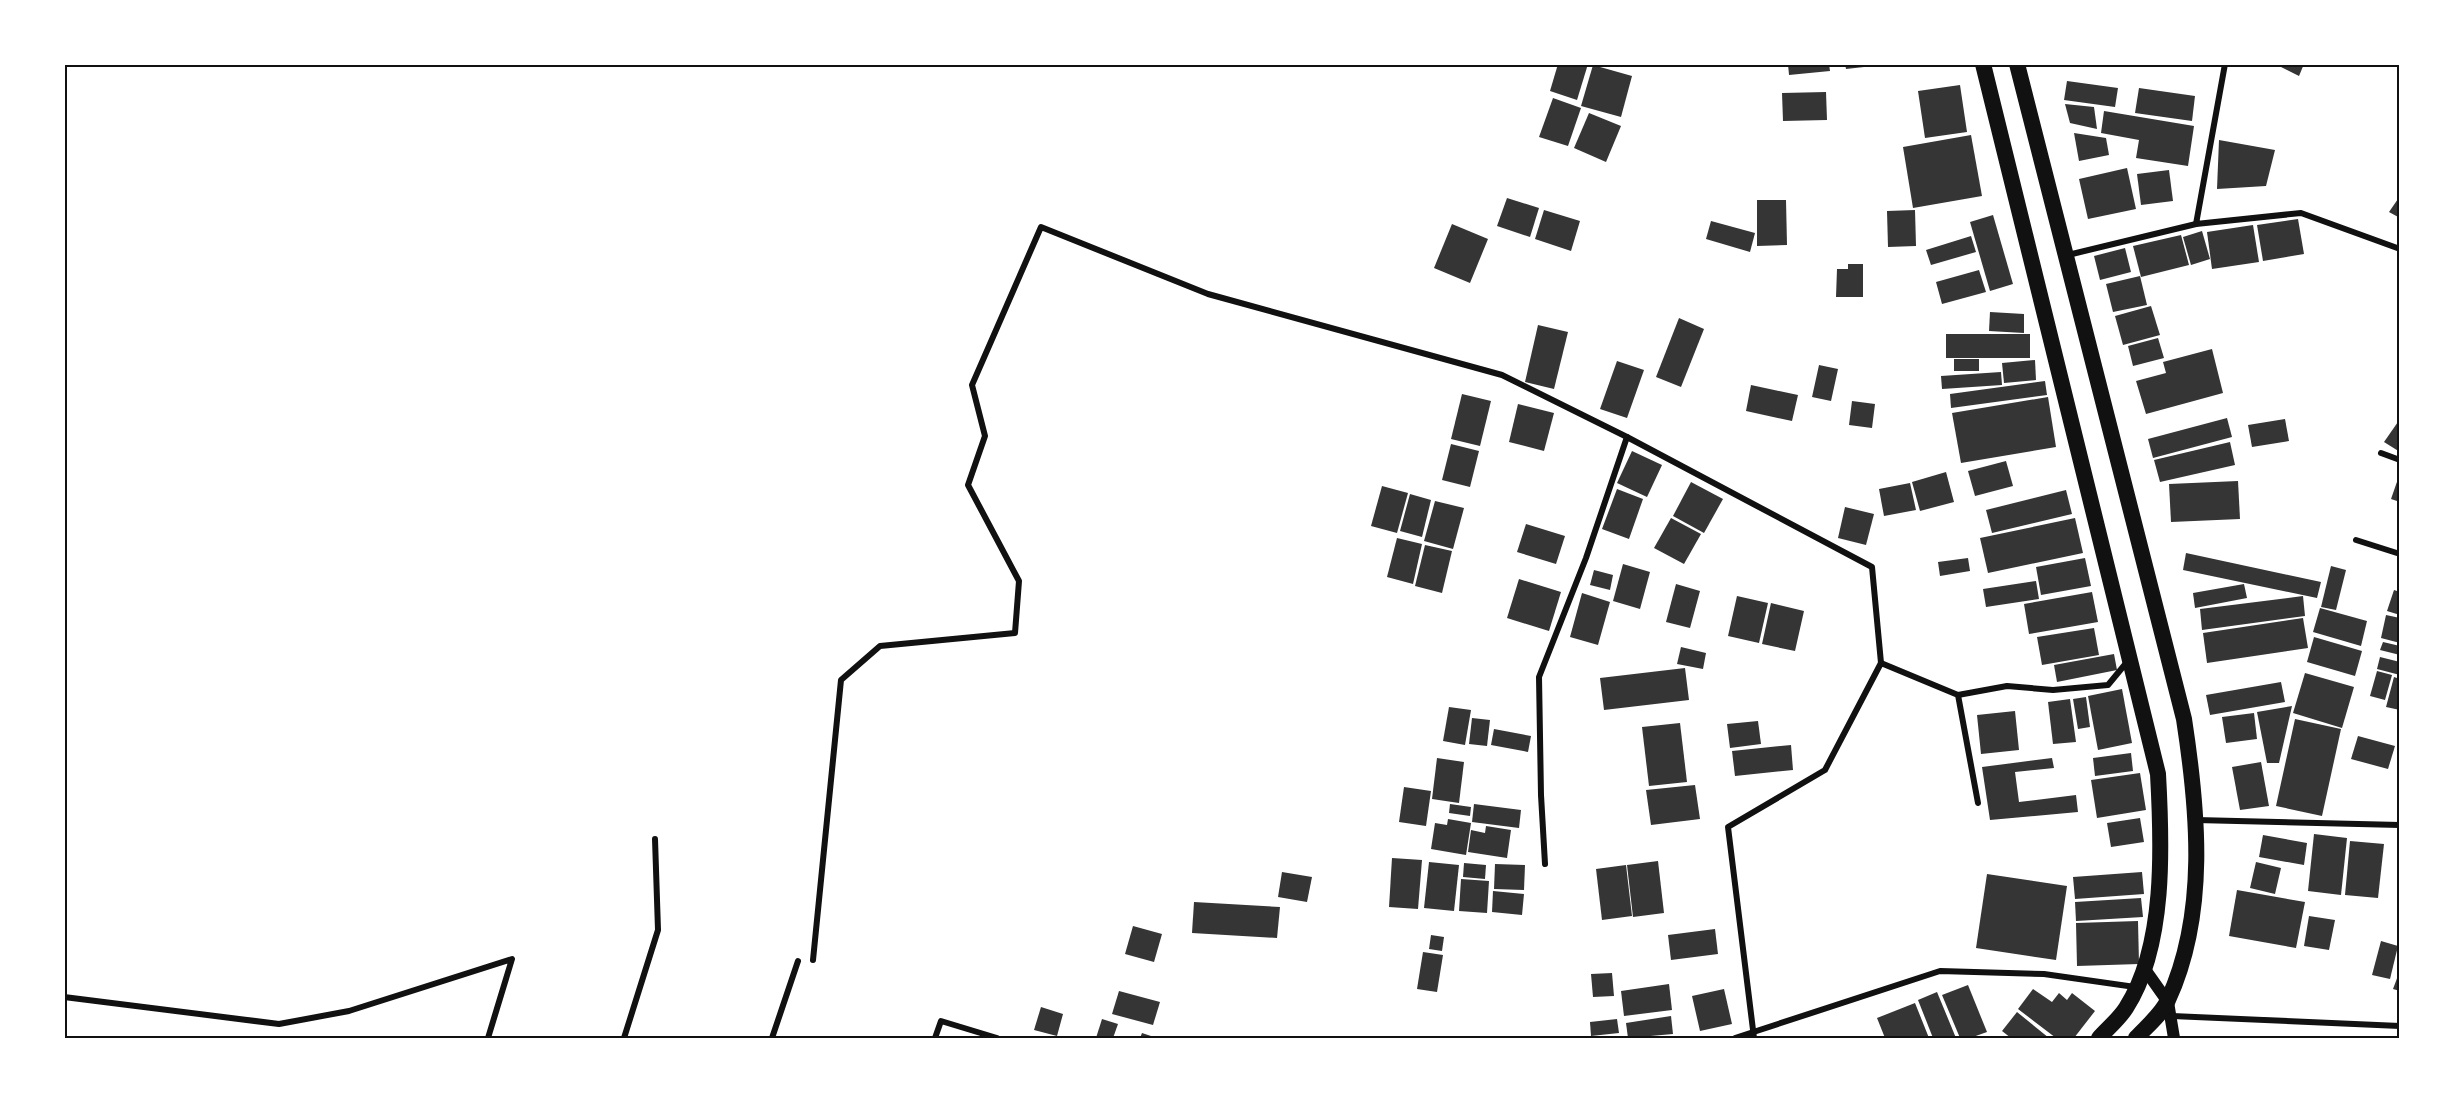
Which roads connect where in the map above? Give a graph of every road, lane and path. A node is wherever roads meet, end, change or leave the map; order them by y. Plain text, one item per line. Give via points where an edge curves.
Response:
1 (1983, 64) edge
2 (2017, 64) edge
3 (2225, 64) edge
4 (2196, 224) junction
5 (2400, 249) edge
6 (2066, 256) junction
7 (1627, 437) junction
8 (2381, 453) dead end
9 (2400, 460) edge
10 (2356, 540) dead end
11 (2400, 554) edge
12 (2131, 657) junction
13 (1881, 663) junction
14 (1958, 695) junction
15 (1978, 803) dead end
16 (2195, 820) junction
17 (2400, 825) edge
18 (655, 839) dead end
19 (1545, 864) dead end
20 (813, 960) dead end
21 (798, 961) dead end
22 (2144, 968) junction
23 (2136, 987) junction
24 (64, 997) edge
25 (2170, 1009) junction
26 (2400, 1026) edge
27 (1754, 1036) edge
28 (488, 1038) edge
29 (624, 1038) edge
30 (772, 1038) edge
31 (935, 1038) edge
32 (997, 1038) edge
33 (1736, 1038) edge
34 (2098, 1038) edge
35 (2136, 1038) edge
36 (2174, 1038) edge

1 - 12 highway
2 - 6 highway
3 - 4 street
4 - 5 street via 2301,213
4 - 6 street
6 - 16 highway via 2184,719
7 - 13 street via 1872,567
7 - 19 street via 1586,558 1539,677
7 - 20 street via 1502,375 1208,294 1041,227 972,385 985,436 968,484 1019,581 1015,633 880,646 841,680
8 - 9 street
10 - 11 street
12 - 14 street via 2108,685 2053,690 2007,686
12 - 22 highway via 2158,774 2161,823 2156,911
13 - 14 street
13 - 27 street via 1825,770 1728,827
14 - 15 street
16 - 17 street
16 - 25 highway via 2192,912
18 - 29 street via 658,930
21 - 30 street
22 - 23 highway
22 - 25 main road
23 - 27 street via 2044,974 1940,971
23 - 34 highway via 2126,1008
24 - 28 street via 279,1024 349,1011 512,958
25 - 26 street
25 - 35 highway
25 - 36 main road
27 - 33 street
31 - 32 street via 941,1021

